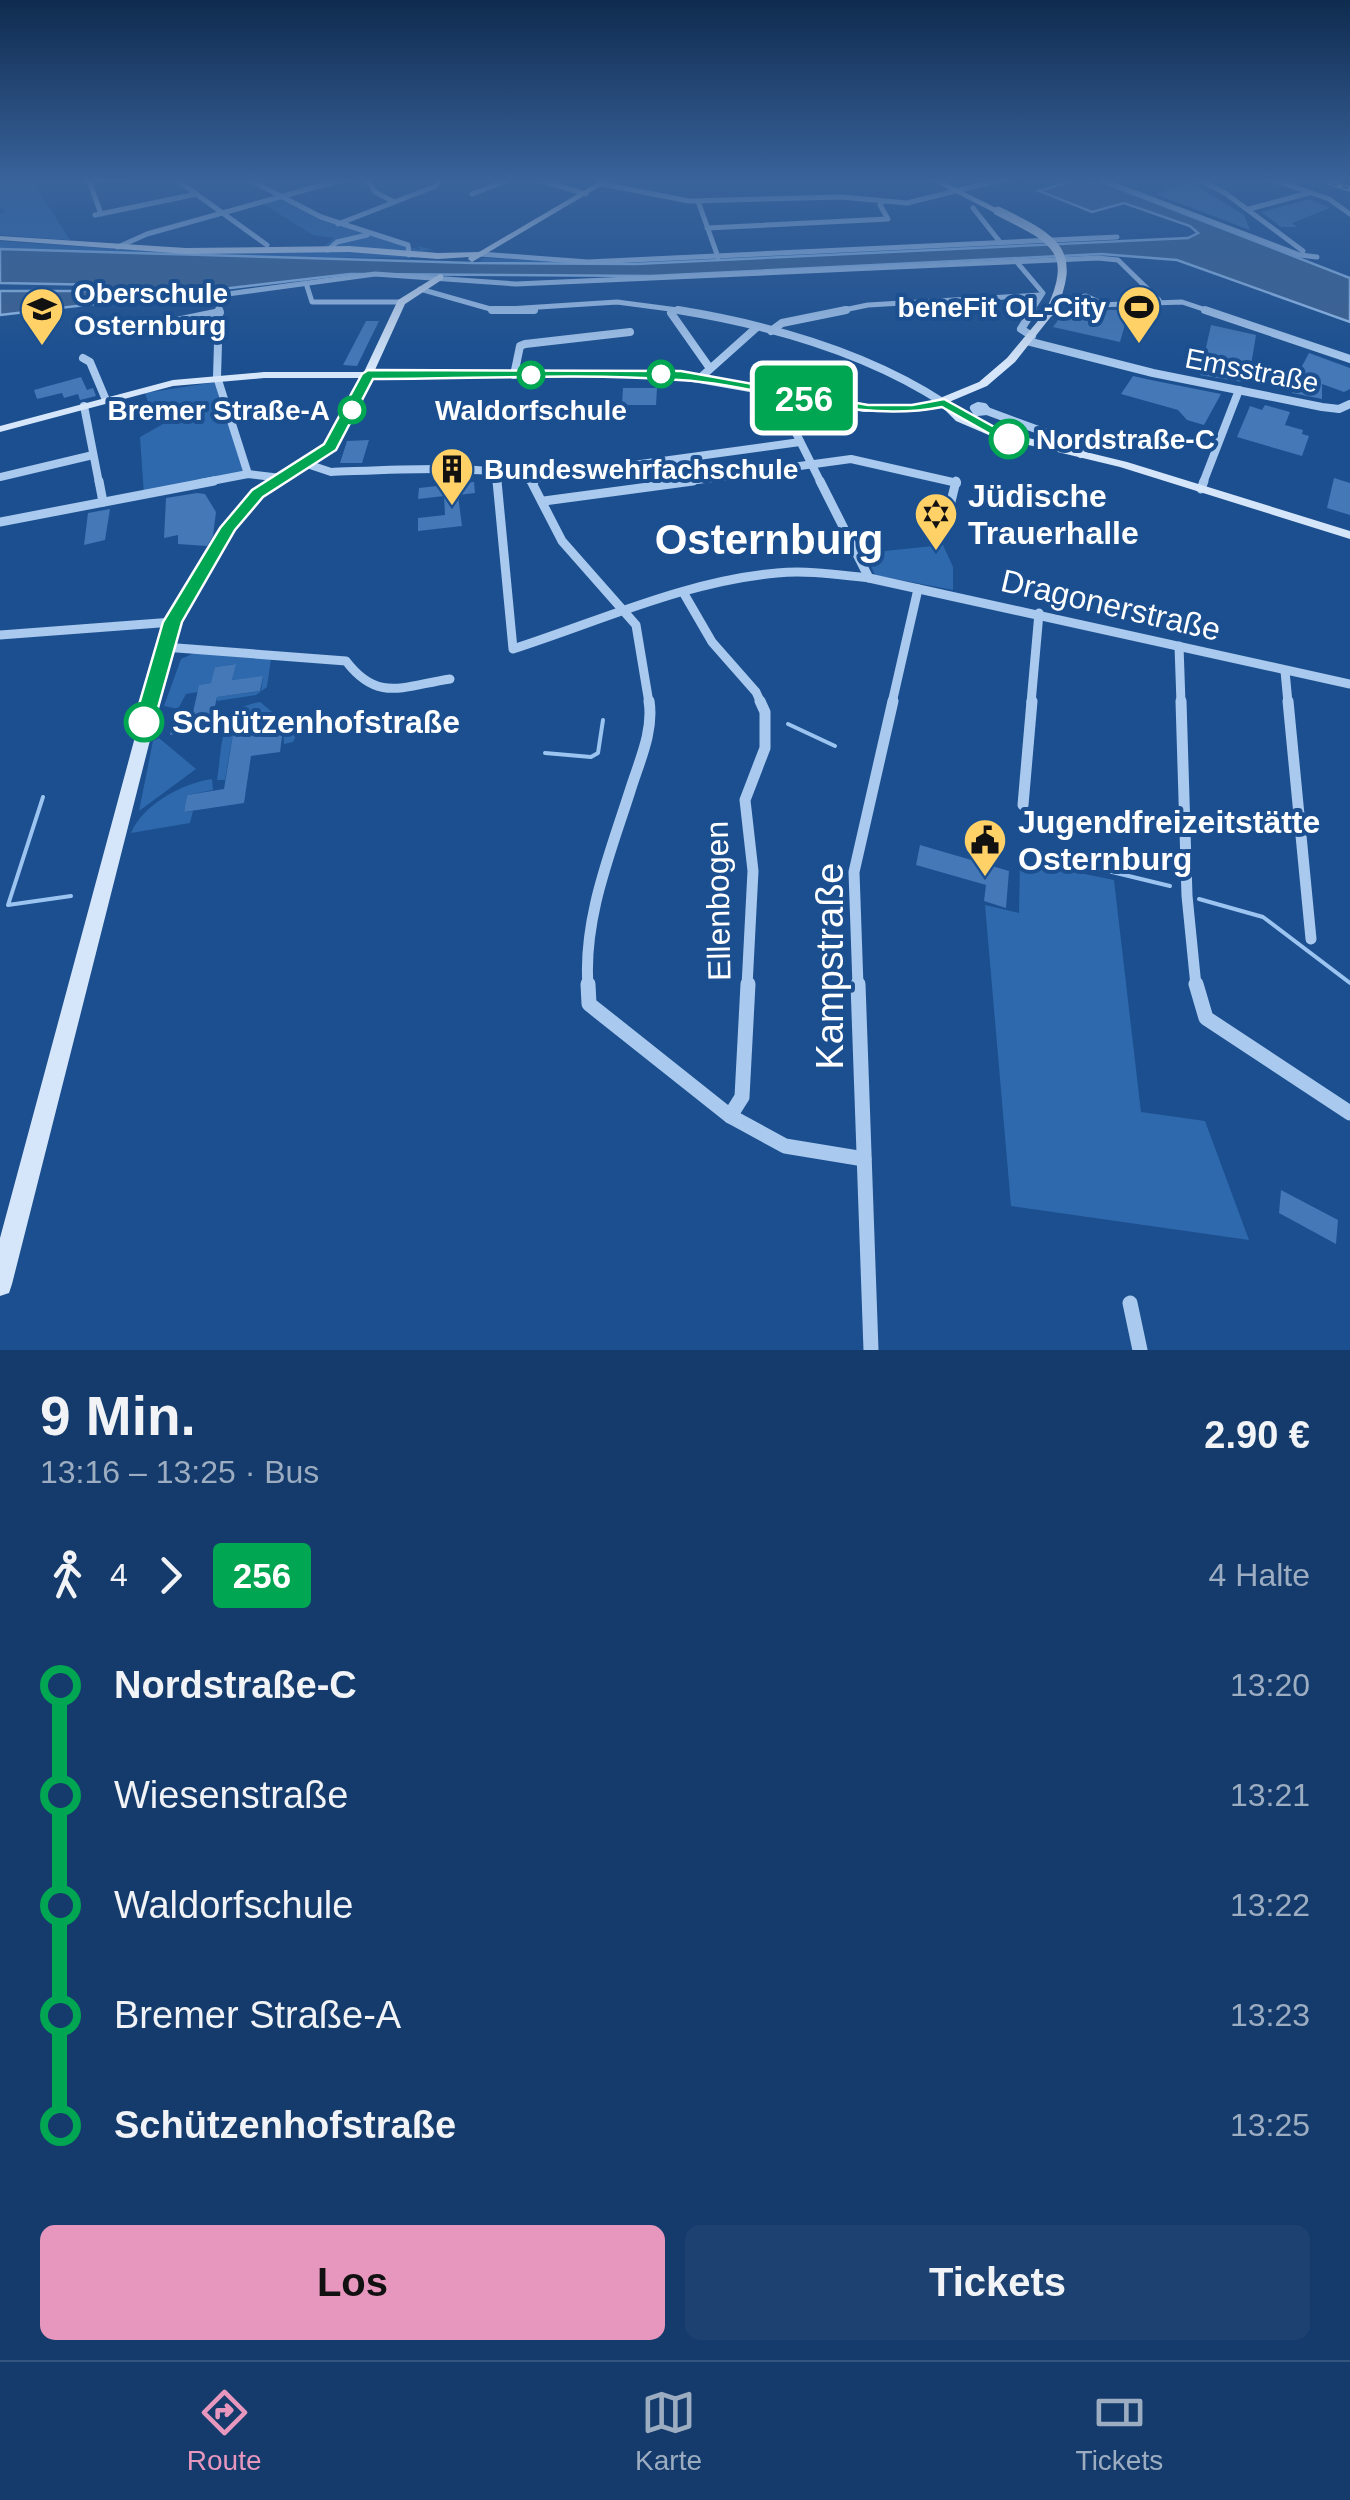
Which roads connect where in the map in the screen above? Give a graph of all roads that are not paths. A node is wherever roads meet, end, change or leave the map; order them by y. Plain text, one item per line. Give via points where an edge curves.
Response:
1 (39, 241) edge
2 (129, 241) edge
3 (262, 241) edge
4 (341, 241) edge
5 (393, 241) edge
6 (503, 241) edge
7 (712, 241) edge
8 (1023, 241) edge
9 (1048, 241) edge
10 (1263, 241) edge
11 (1288, 241) edge
12 (1000, 242) joint
13 (267, 245) dead end
14 (118, 247) junction
15 (328, 250) junction
16 (480, 254) junction
17 (409, 255) junction
18 (718, 258) junction
19 (470, 260) dead end
20 (1016, 260) junction
21 (438, 279) junction
22 (554, 282) junction
23 (306, 283) junction
24 (420, 289) junction
25 (1040, 295) junction
26 (1159, 300) junction
27 (401, 302) junction
28 (1103, 304) dead end
29 (559, 305) junction
30 (220, 312) junction
31 (671, 313) dead end
32 (757, 327) junction
33 (771, 330) junction
34 (123, 332) dead end
35 (630, 332) dead end
36 (1030, 339) junction
37 (82, 358) dead end
38 (1350, 359) edge
39 (709, 368) junction
40 (368, 374) junction
41 (514, 375) junction
42 (217, 377) junction
43 (700, 378) junction
44 (1239, 390) junction
45 (786, 394) junction
46 (106, 400) junction
47 (944, 403) junction
48 (1350, 404) edge
49 (84, 406) junction
50 (987, 411) dead end
51 (0, 429) edge
52 (800, 442) junction
53 (1081, 454) junction
54 (94, 455) junction
55 (307, 464) junction
56 (812, 464) junction
57 (496, 471) junction
58 (248, 474) junction
59 (0, 477) edge
60 (281, 478) junction
61 (531, 479) junction
62 (1201, 489) junction
63 (544, 501) junction
64 (103, 502) junction
65 (948, 514) dead end
66 (0, 522) edge
67 (1350, 536) edge
68 (869, 578) junction
69 (918, 589) junction
70 (683, 592) junction
71 (627, 612) junction
72 (1039, 613) junction
73 (172, 622) junction
74 (2, 638) edge
75 (1179, 646) junction
76 (164, 647) junction
77 (1285, 671) junction
78 (450, 680) dead end
79 (1350, 684) edge
80 (1023, 805) dead end
81 (1310, 939) dead end
82 (1350, 1114) edge
83 (730, 1116) junction
84 (864, 1160) junction
85 (0, 1284) edge
86 (1130, 1303) dead end
87 (871, 1350) edge
88 (1140, 1350) edge

1 - 14 street
2 - 14 street
3 - 13 street
4 - 15 street
5 - 17 street via 408,245
6 - 16 street
7 - 18 street
8 - 12 street
9 - 36 street, bridge via 1062,253 1066,279
10 - 11 street via 1318,258
12 - 18 street
14 - 15 street
15 - 17 street
16 - 17 street
16 - 18 street via 588,262
16 - 19 street
20 - 22 street
20 - 25 street
20 - 26 street via 1115,259
21 - 22 street
21 - 23 street via 391,274
21 - 24 street
22 - 29 street
23 - 27 street via 312,302
23 - 30 street via 220,295
24 - 27 street
24 - 29 street via 498,311
25 - 33 street via 868,306
25 - 36 street via 1021,328
26 - 28 street
26 - 38 street
27 - 40 street
29 - 32 street via 634,303
30 - 34 street
30 - 42 street
31 - 39 street
32 - 33 street
32 - 39 street
33 - 47 street via 920,385
35 - 41 street via 520,346
36 - 44 street, Emsstraße
36 - 47 street via 984,384
37 - 46 street
39 - 43 street
40 - 41 street
40 - 42 street
40 - 55 street via 336,440
41 - 43 street
42 - 46 street
42 - 58 street
43 - 45 street
44 - 48 street, Emsstraße via 1329,408
44 - 62 street
45 - 47 street via 877,410
45 - 52 street via 782,404
46 - 49 street
47 - 53 street via 960,419 995,434
49 - 51 street
49 - 54 street
50 - 53 street via 1074,442
52 - 56 street
52 - 61 street
53 - 62 street
54 - 59 street
54 - 64 street
55 - 57 street via 331,472
55 - 60 street
56 - 63 street
56 - 65 street via 851,459 958,482
56 - 68 street
57 - 61 street
57 - 71 street, Dragonerstraße via 513,649
58 - 60 street
58 - 64 street
60 - 73 street via 236,517
61 - 63 street
62 - 67 street
63 - 71 street via 580,566
64 - 66 street
68 - 69 street, Dragonerstraße
68 - 70 street, Dragonerstraße via 779,573
69 - 72 street, Dragonerstraße
69 - 84 street, Kampstraße via 854,872
70 - 71 street, Dragonerstraße
70 - 83 street, Ellenbogen via 765,712 764,748 745,800 752,871 742,1097
71 - 83 street via 636,626 651,713 598,892 586,958 589,1004
72 - 75 street, Dragonerstraße
72 - 80 street
73 - 74 street
73 - 76 street
75 - 77 street, Dragonerstraße
75 - 82 street via 1187,896 1200,1007 1215,1024
76 - 78 street via 346,661 362,682 378,689
76 - 85 street
77 - 79 street, Dragonerstraße
77 - 81 street
83 - 84 street via 785,1146
84 - 87 street, Kampstraße
86 - 88 street

